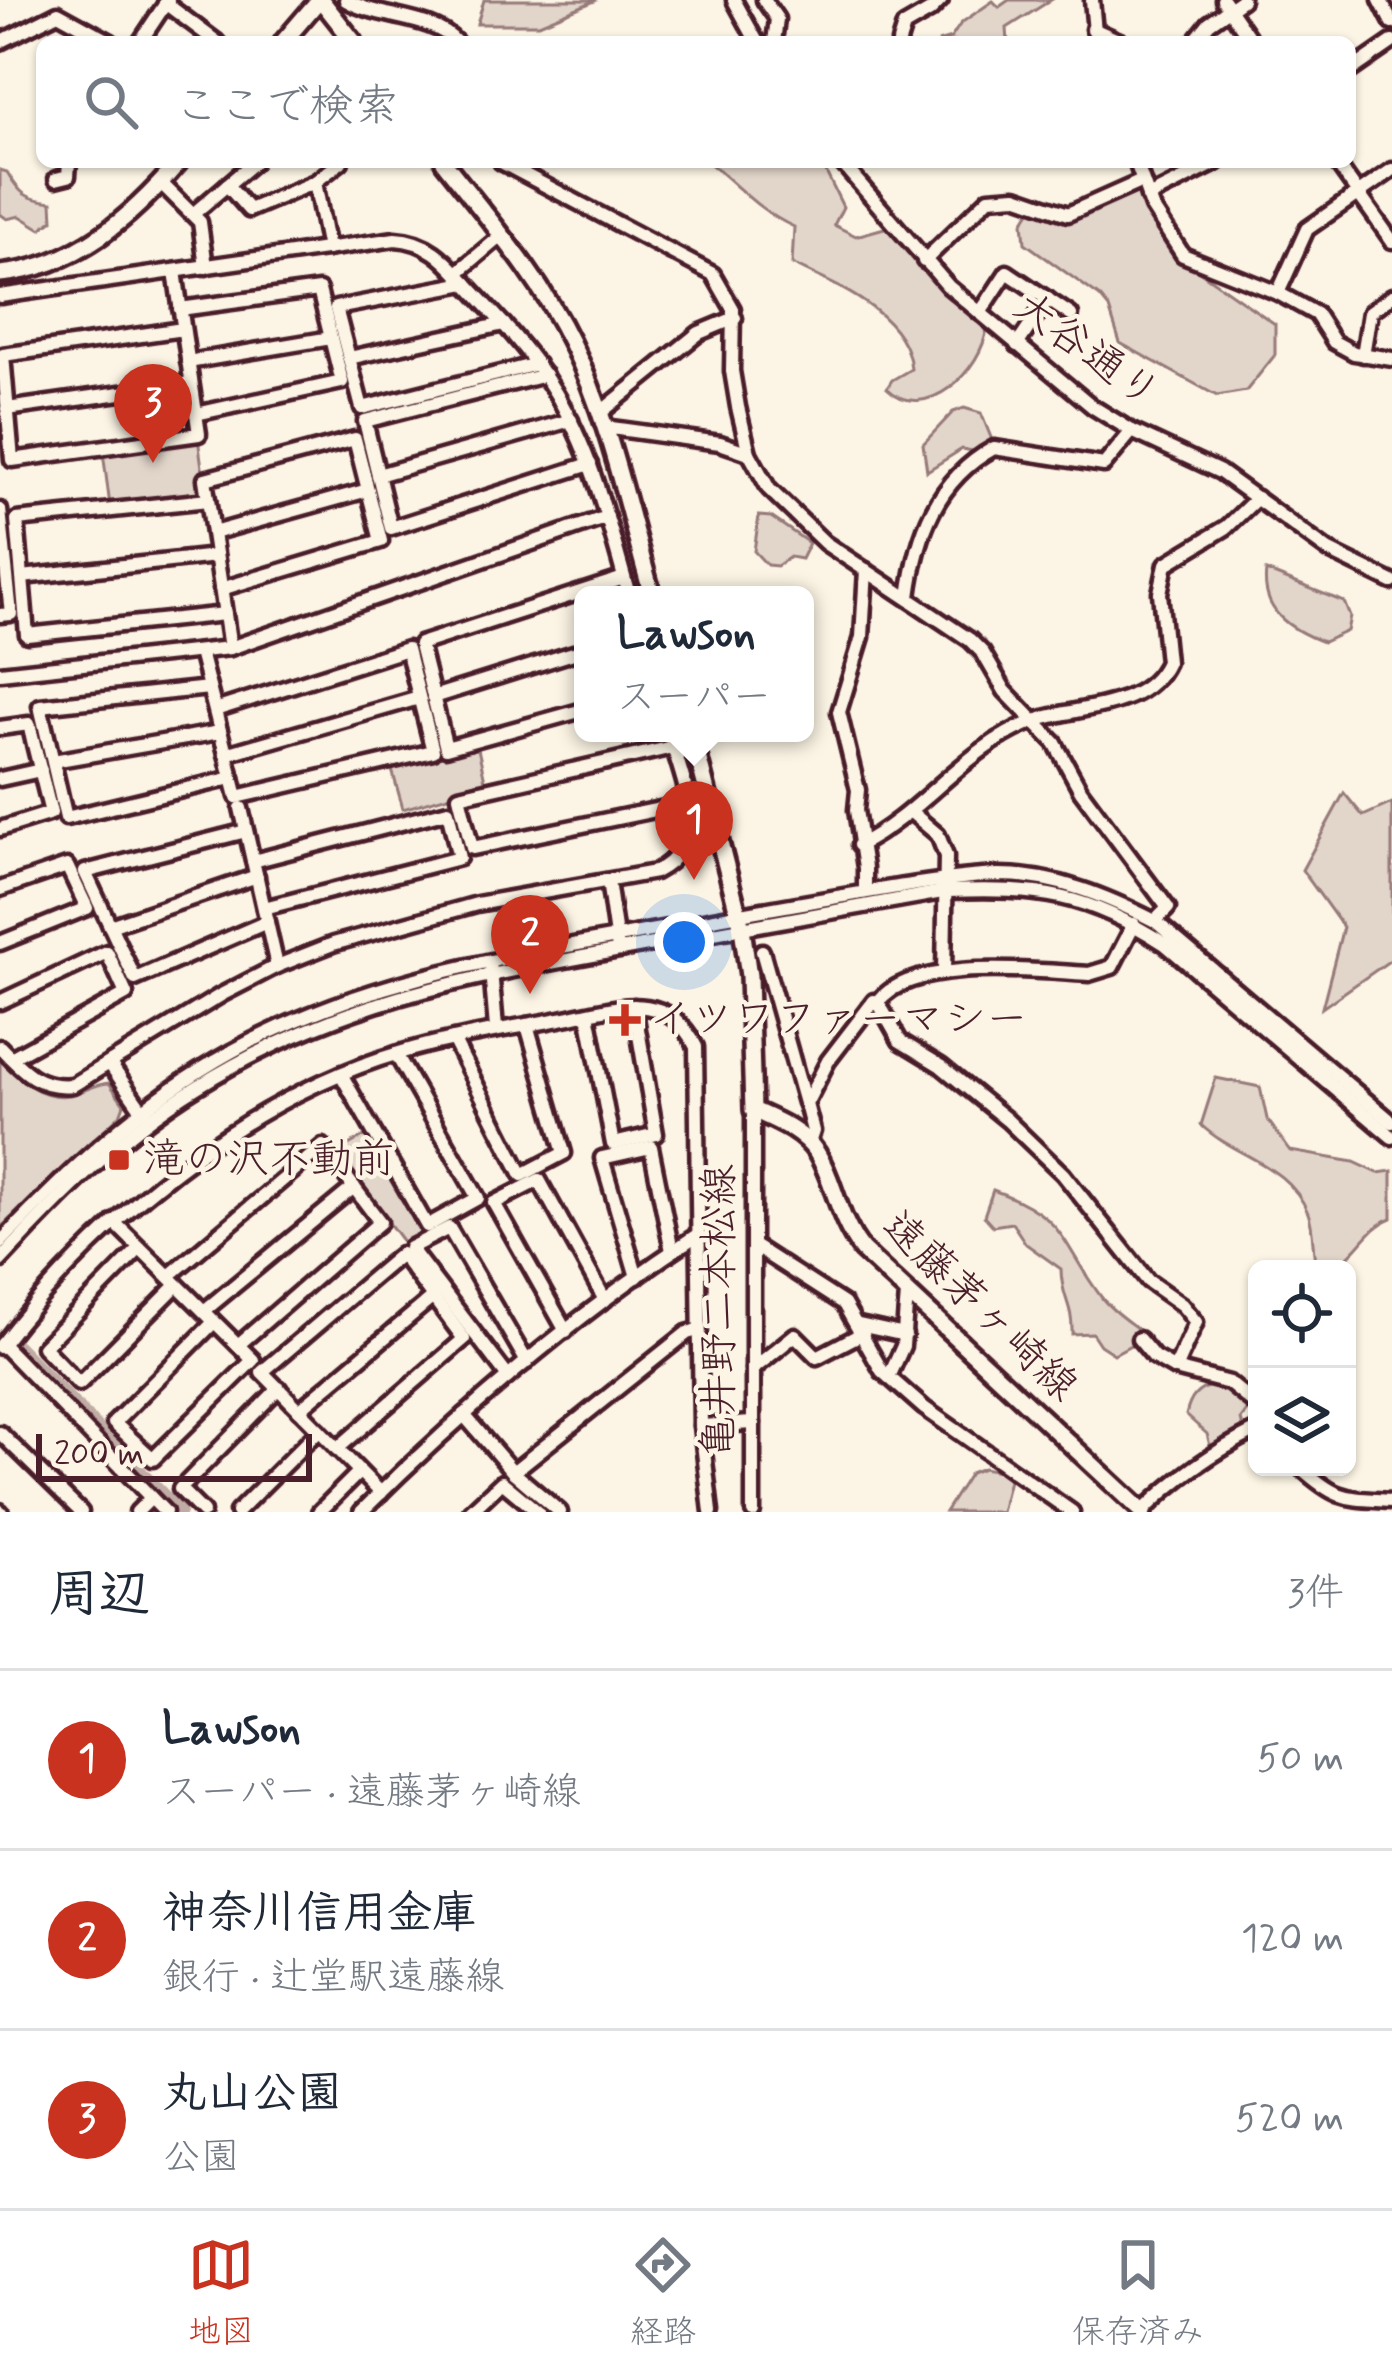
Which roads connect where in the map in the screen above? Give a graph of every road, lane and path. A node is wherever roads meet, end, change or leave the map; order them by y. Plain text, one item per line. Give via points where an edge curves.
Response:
1 (320, 0) edge
2 (346, 0) edge
3 (734, 0) edge
4 (764, 0) edge
5 (941, 0) edge
6 (1092, 0) edge
7 (1242, 0) edge
8 (1380, 0) edge
9 (166, 2) edge
10 (1226, 4) edge
11 (1392, 23) edge
12 (1094, 35) edge
13 (101, 36) edge
14 (144, 36) edge
15 (209, 36) edge
16 (288, 36) edge
17 (349, 36) edge
18 (448, 36) edge
19 (754, 36) edge
20 (775, 36) edge
21 (901, 36) edge
22 (1199, 36) edge
23 (1248, 36) edge
24 (1392, 41) edge
25 (0, 42) edge
26 (1356, 67) edge
27 (69, 168) edge
28 (174, 168) edge
29 (247, 168) edge
30 (333, 168) edge
31 (449, 168) edge
32 (513, 168) edge
33 (847, 168) edge
34 (1138, 168) edge
35 (1206, 168) edge
36 (1340, 168) edge
37 (1392, 170) edge
38 (56, 179) dead end
39 (315, 182) junction
40 (1142, 182) junction
41 (161, 183) junction
42 (227, 185) junction
43 (1358, 193) junction
44 (1148, 197) junction
45 (193, 214) junction
46 (501, 236) junction
47 (1392, 241) edge
48 (328, 249) junction
49 (924, 262) junction
50 (206, 267) junction
51 (175, 271) junction
52 (0, 274) edge
53 (461, 278) junction
54 (1278, 293) junction
55 (0, 296) edge
56 (1392, 296) edge
57 (1048, 299) junction
58 (180, 310) junction
59 (980, 313) junction
60 (1071, 315) dead end
61 (735, 318) junction
62 (504, 324) junction
63 (183, 329) junction
64 (331, 338) junction
65 (1017, 345) junction
66 (1363, 355) junction
67 (349, 358) junction
68 (1392, 359) edge
69 (188, 362) junction
70 (541, 369) junction
71 (191, 383) junction
72 (7, 409) junction
73 (196, 414) junction
74 (571, 420) junction
75 (602, 420) junction
76 (1132, 431) junction
77 (748, 453) junction
78 (590, 464) junction
79 (379, 475) junction
80 (368, 490) junction
81 (1257, 498) junction
82 (208, 500) junction
83 (0, 510) edge
84 (607, 517) junction
85 (213, 533) junction
86 (217, 556) junction
87 (3, 562) edge
88 (866, 571) junction
89 (22, 577) junction
90 (624, 578) junction
91 (1392, 582) edge
92 (599, 586) edge
93 (626, 586) edge
94 (649, 586) edge
95 (221, 589) junction
96 (574, 594) edge
97 (909, 597) junction
98 (225, 614) junction
99 (0, 616) edge
100 (230, 647) junction
101 (200, 652) junction
102 (574, 653) edge
103 (0, 673) edge
104 (209, 688) junction
105 (426, 698) junction
106 (215, 710) junction
107 (574, 712) edge
108 (1035, 721) junction
109 (0, 728) edge
110 (220, 732) junction
111 (662, 742) edge
112 (671, 742) edge
113 (694, 742) edge
114 (226, 754) junction
115 (53, 761) junction
116 (40, 770) junction
117 (232, 778) junction
118 (0, 779) edge
119 (689, 803) junction
120 (241, 808) dead end
121 (910, 812) junction
122 (0, 829) edge
123 (246, 831) junction
124 (859, 845) junction
125 (255, 868) junction
126 (608, 880) junction
127 (948, 885) junction
128 (0, 890) edge
129 (865, 892) junction
130 (266, 915) junction
131 (740, 921) junction
132 (1155, 921) junction
133 (1134, 924) junction
134 (110, 926) junction
135 (0, 943) edge
136 (617, 944) junction
137 (762, 951) dead end
138 (277, 966) junction
139 (491, 966) junction
140 (944, 972) junction
141 (0, 1001) edge
142 (878, 1002) junction
143 (634, 1006) junction
144 (588, 1014) junction
145 (527, 1025) junction
146 (496, 1028) junction
147 (453, 1039) junction
148 (0, 1046) edge
149 (396, 1054) junction
150 (11, 1058) junction
151 (110, 1064) junction
152 (341, 1074) junction
153 (806, 1104) junction
154 (753, 1109) junction
155 (146, 1115) junction
156 (1392, 1122) edge
157 (1392, 1137) edge
158 (808, 1143) junction
159 (354, 1187) junction
160 (494, 1203) junction
161 (114, 1222) junction
162 (449, 1228) junction
163 (697, 1235) junction
164 (0, 1243) edge
165 (754, 1246) junction
166 (140, 1248) junction
167 (672, 1251) junction
168 (0, 1261) edge
169 (638, 1277) junction
170 (173, 1281) junction
171 (907, 1294) junction
172 (433, 1297) junction
173 (605, 1300) junction
174 (209, 1316) junction
175 (860, 1329) junction
176 (566, 1330) junction
177 (698, 1330) junction
178 (905, 1335) junction
179 (1139, 1340) dead end
180 (238, 1345) junction
181 (1, 1346) edge
182 (527, 1362) junction
183 (753, 1369) junction
184 (1175, 1369) junction
185 (508, 1377) junction
186 (889, 1377) junction
187 (279, 1388) junction
188 (1248, 1399) edge
189 (299, 1410) junction
190 (464, 1415) junction
191 (753, 1423) junction
192 (701, 1426) junction
193 (319, 1430) junction
194 (0, 1433) edge
195 (1248, 1434) edge
196 (337, 1449) junction
197 (359, 1472) junction
198 (513, 1472) junction
199 (1312, 1476) edge
200 (380, 1493) junction
201 (1392, 1501) edge
202 (157, 1507) edge
203 (81, 1512) edge
204 (137, 1512) edge
205 (203, 1512) edge
206 (238, 1512) edge
207 (319, 1512) edge
208 (361, 1512) edge
209 (470, 1512) edge
210 (538, 1512) edge
211 (560, 1512) edge
212 (711, 1512) edge
213 (753, 1512) edge
214 (1072, 1512) edge
215 (1142, 1512) edge

1 - 16 main road
1 - 17 main road
2 - 18 street
3 - 19 street
4 - 20 street via 777,19
5 - 21 street
6 - 12 street
7 - 10 street
8 - 11 street
9 - 14 street
9 - 15 street
10 - 22 street
10 - 23 street
13 - 25 street via 61,14
24 - 26 street
27 - 38 street
28 - 41 main road
29 - 42 street
30 - 39 street
31 - 46 main road
32 - 61 street via 703,266 722,284
33 - 49 street, 大谷通り
34 - 40 street
35 - 44 street
36 - 43 street
37 - 43 street
39 - 42 street via 249,210
39 - 48 street
40 - 44 street
40 - 49 street via 1068,214 1016,196 989,198
41 - 45 street
41 - 52 main road via 87,245
42 - 45 street
43 - 47 street
43 - 54 street via 1307,230
44 - 54 street via 1183,255
45 - 50 street
46 - 53 street
46 - 75 main road via 561,323
48 - 50 street
48 - 53 street via 411,240
49 - 59 street, 大谷通り
50 - 51 street
51 - 55 street
51 - 58 street
53 - 62 street
53 - 67 street via 336,308
54 - 66 street via 1316,314 1334,342
56 - 66 street via 1370,311
57 - 59 street via 1007,272
57 - 60 street
57 - 65 street
58 - 63 street
58 - 64 street via 319,290
59 - 65 street, 大谷通り
61 - 75 street via 699,333
61 - 77 street via 732,371
62 - 67 street
62 - 70 street
63 - 69 street
63 - 72 street via 3,355
64 - 69 street
64 - 73 street via 342,382
65 - 76 street, 大谷通り
66 - 68 street
67 - 70 street via 362,408
69 - 71 street
70 - 74 street
70 - 79 street via 365,421
71 - 72 street
71 - 73 street
72 - 73 street via 11,460 199,434
74 - 78 street
74 - 79 street
75 - 77 street
75 - 94 main road
76 - 81 street, 大谷通り via 1205,463
76 - 97 street via 1104,465 987,451 921,531
77 - 88 street via 806,527
78 - 79 street via 391,528
78 - 84 street
80 - 82 street via 355,440 205,478
80 - 85 street
80 - 95 street via 381,541
81 - 91 street, 大谷通り via 1329,550
81 - 108 street via 1228,527 1166,564 1162,674 1100,709
82 - 85 street
82 - 89 street via 17,520
83 - 87 street
84 - 90 street
84 - 100 street
85 - 86 street
86 - 89 street
86 - 95 street
87 - 99 street via 11,614
88 - 97 street
88 - 124 street via 862,637 838,712 859,790
89 - 98 street via 27,635
90 - 92 street
90 - 93 street
95 - 98 street
96 - 105 street via 420,644
97 - 108 street via 970,640
98 - 100 street
100 - 101 street
101 - 103 street
101 - 104 street
102 - 105 street
104 - 106 street
104 - 115 street via 40,706
105 - 106 street via 406,649
105 - 107 street via 446,748
105 - 114 street
105 - 117 street via 433,751 237,797
106 - 110 street
108 - 121 street via 985,746
108 - 132 street via 1168,908
109 - 116 street via 29,724
110 - 114 street
110 - 115 street
111 - 119 street via 459,796 472,848
112 - 119 street
113 - 131 main road
114 - 117 street
115 - 117 street via 66,818
116 - 118 street
116 - 122 street via 51,813
119 - 126 street via 691,831 678,856 655,872
120 - 123 street
121 - 124 street
121 - 127 street via 944,845
123 - 125 street
123 - 134 street via 85,872
124 - 129 street
125 - 130 street
125 - 130 street via 448,811 459,858
125 - 134 street
126 - 136 street
126 - 138 street via 428,915
127 - 129 street
127 - 131 street
127 - 132 street via 1002,875 1062,882
127 - 133 street via 1059,895
127 - 140 street
128 - 135 street via 67,866 87,908
129 - 131 street
130 - 134 street via 135,980
130 - 138 street
131 - 136 street
131 - 154 main road
132 - 156 street via 1375,1098
133 - 140 street via 1112,968 1089,974
133 - 157 street
136 - 139 street
136 - 139 street
137 - 153 street
138 - 151 street
139 - 146 street
139 - 155 street via 314,1025
140 - 142 street via 912,976
141 - 150 street via 107,952 126,994
142 - 153 street via 828,1061
142 - 184 street via 900,1041 1007,1120 1064,1174 1148,1281 1191,1315 1195,1331
143 - 144 street
143 - 144 street via 656,1134 613,1144
143 - 163 street via 668,1012 696,1047
144 - 145 street
145 - 146 street
145 - 147 street via 564,1153 522,1175
146 - 147 street
147 - 149 street
148 - 150 street
149 - 152 street
149 - 152 street via 478,1198 427,1226
150 - 151 street via 34,1080 59,1087
151 - 155 street
152 - 161 street via 214,1144
153 - 158 street
154 - 158 main road
154 - 165 street, 亀井野二本松線
155 - 164 street via 79,1161
155 - 168 street
158 - 171 main road, 遠藤茅ヶ崎線 via 850,1233
159 - 170 street via 323,1146
159 - 174 street
159 - 180 street via 380,1222
160 - 162 street
160 - 173 street via 539,1180
160 - 176 street
161 - 166 street
161 - 181 street
162 - 182 street
162 - 185 street via 410,1248
163 - 167 street
163 - 177 street
165 - 175 street via 844,1304
165 - 183 street, 亀井野二本松線
166 - 170 street
166 - 170 street via 43,1346 79,1384
167 - 169 street
167 - 169 street via 651,1148 602,1158
169 - 173 street
170 - 174 street
171 - 178 street
171 - 215 main road, 遠藤茅ヶ崎線
172 - 187 street via 400,1254 262,1372
172 - 189 street
172 - 196 street via 464,1339
173 - 176 street
174 - 180 street
174 - 180 street via 113,1423 153,1459 253,1360
175 - 178 street
175 - 183 street via 817,1357 795,1335
175 - 186 street
176 - 182 street
177 - 192 street
177 - 198 street
178 - 186 street
179 - 184 street
181 - 202 street
182 - 185 street
183 - 191 street, 亀井野二本松線
184 - 188 street via 1229,1383
185 - 190 street
186 - 214 street
187 - 189 street
187 - 205 street via 180,1489
189 - 193 street
190 - 198 street
190 - 200 street
191 - 192 street
191 - 213 street, 亀井野二本松線
192 - 212 street
193 - 196 street
193 - 206 street
194 - 203 street
195 - 215 street via 1214,1451
196 - 197 street
197 - 200 street
197 - 207 street
198 - 211 street
199 - 201 street via 1355,1502
200 - 208 street
202 - 204 street
209 - 210 street via 502,1482

